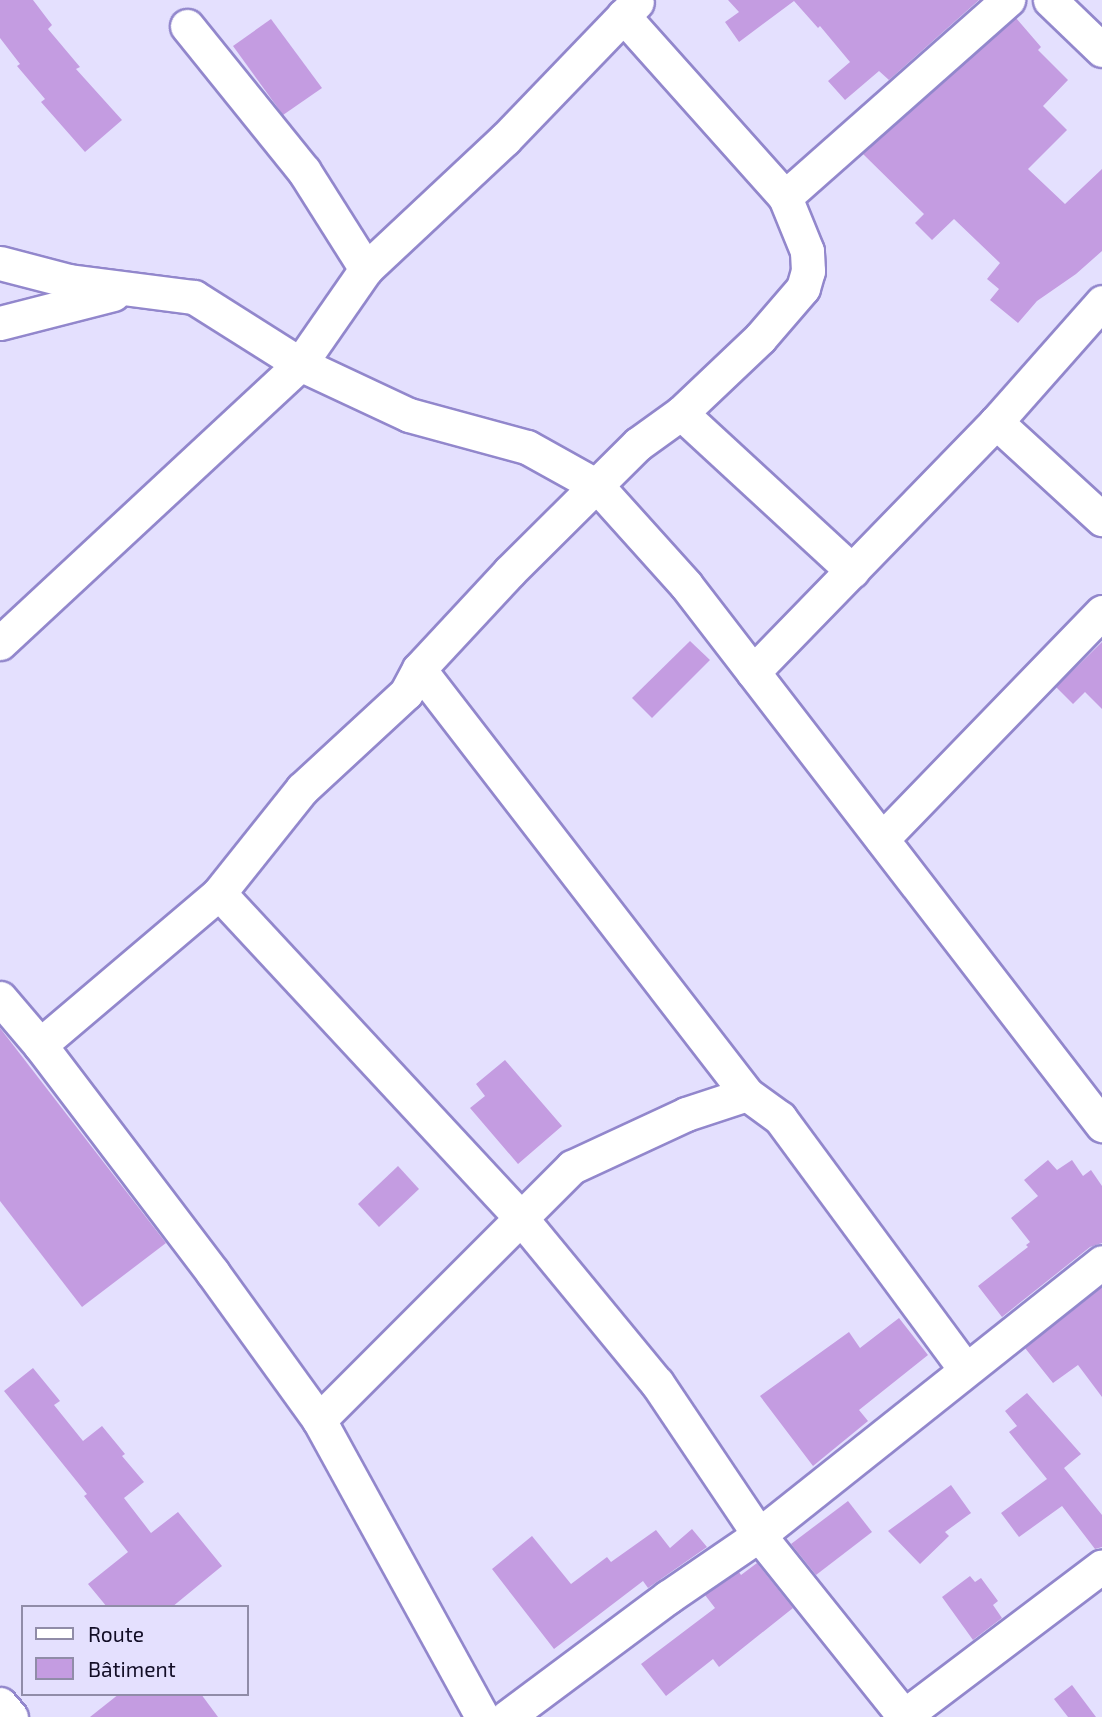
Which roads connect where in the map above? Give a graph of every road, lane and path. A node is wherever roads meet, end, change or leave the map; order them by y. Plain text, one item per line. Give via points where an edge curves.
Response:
1 (1008, 0) edge
2 (1050, 0) edge
3 (631, 8) edge
4 (187, 26) dead end
5 (1102, 50) edge
6 (785, 197) junction
7 (0, 263) edge
8 (366, 269) junction
9 (125, 290) junction
10 (1102, 302) edge
11 (0, 323) edge
12 (300, 364) junction
13 (681, 413) junction
14 (996, 422) junction
15 (597, 486) junction
16 (1102, 519) edge
17 (852, 570) junction
18 (1102, 612) edge
19 (0, 643) edge
20 (419, 669) junction
21 (753, 672) junction
22 (882, 839) junction
23 (219, 893) junction
24 (0, 998) edge
25 (40, 1045) junction
26 (747, 1094) junction
27 (1102, 1125) edge
28 (520, 1217) junction
29 (1102, 1262) edge
30 (965, 1369) junction
31 (319, 1420) junction
32 (759, 1535) junction
33 (1102, 1566) edge
34 (0, 1704) edge
35 (904, 1716) edge
36 (11, 1717) edge
37 (482, 1717) edge
38 (507, 1717) edge

1 - 6 street
2 - 5 street
3 - 6 street
3 - 8 street via 505,139
4 - 8 street via 304,171
6 - 13 street via 807,251 803,288 760,338
7 - 9 street
8 - 12 street
9 - 11 street
9 - 12 street via 194,297
10 - 14 street
12 - 15 street via 409,415 527,447
12 - 19 street
13 - 15 street via 638,444
13 - 17 street
14 - 16 street
14 - 17 street
15 - 20 street
15 - 21 street via 686,585
17 - 21 street
18 - 22 street
20 - 23 street via 406,693 302,789
20 - 26 street
21 - 22 street
22 - 27 street
23 - 25 street
23 - 28 street
24 - 25 street
25 - 31 street via 214,1273
26 - 28 street via 686,1114 572,1167
26 - 30 street via 780,1118
28 - 31 street
28 - 32 street via 657,1383
29 - 30 street
30 - 32 street
31 - 37 street
32 - 35 street
32 - 38 street
33 - 35 street
34 - 36 street

